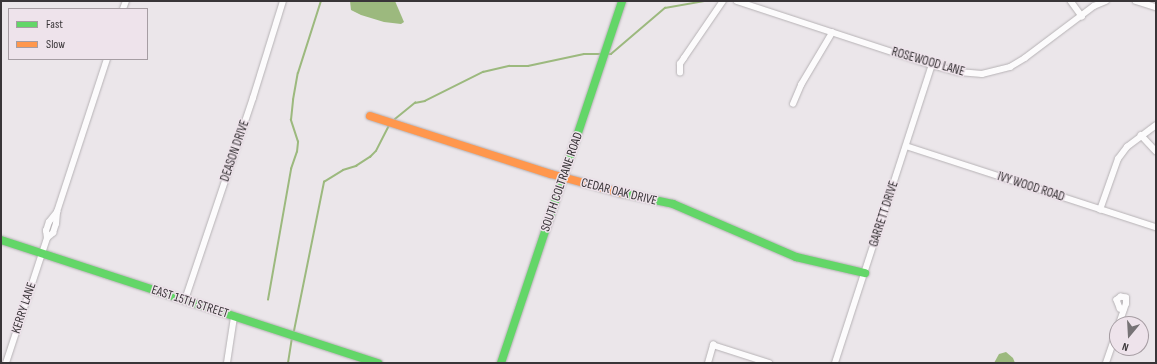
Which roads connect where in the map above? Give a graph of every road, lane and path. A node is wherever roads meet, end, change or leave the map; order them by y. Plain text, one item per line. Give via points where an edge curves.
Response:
1 (283, 1) edge
2 (622, 1) edge
3 (723, 1) edge
4 (737, 1) edge
5 (1071, 1) edge
6 (1106, 1) edge
7 (1136, 1) edge
8 (1156, 7) edge
9 (1082, 16) junction
10 (832, 33) junction
11 (107, 60) edge
12 (932, 65) junction
13 (680, 72) dead end
14 (793, 104) dead end
15 (370, 116) dead end
16 (1156, 125) edge
17 (1142, 135) junction
18 (906, 146) junction
19 (1156, 151) edge
20 (564, 178) junction
21 (1100, 210) junction
22 (1156, 227) edge
23 (1, 240) edge
24 (42, 254) junction
25 (865, 273) junction
26 (185, 300) junction
27 (1125, 307) dead end
28 (1122, 316) edge
29 (234, 317) junction
30 (6, 363) edge
31 (227, 363) edge
32 (378, 363) edge
33 (501, 363) edge
34 (708, 363) edge
35 (769, 363) edge
36 (835, 363) edge

1 - 26 street, DEASON DRIVE
2 - 20 main road, SOUTH COLTRANE ROAD
3 - 13 street via 680,64
4 - 10 street, ROSEWOOD LANE
5 - 9 street
6 - 9 street, ROSEWOOD LANE via 1094,6
7 - 8 street
9 - 12 street, ROSEWOOD LANE via 1032,54 1010,67 977,74
10 - 12 street, ROSEWOOD LANE
10 - 14 street via 801,84
11 - 24 street, KERRY LANE via 56,212 49,222
12 - 18 street, GARRETT DRIVE
15 - 20 main road, CEDAR OAK DRIVE
16 - 17 street
17 - 19 street
17 - 21 street via 1127,147 1118,159
18 - 21 street, IVY WOOD ROAD
18 - 25 street, GARRETT DRIVE
20 - 25 main road, CEDAR OAK DRIVE via 673,204 796,256
20 - 33 main road, SOUTH COLTRANE ROAD
21 - 22 street, IVY WOOD ROAD
23 - 24 main road, EAST 15TH STREET
24 - 26 main road, EAST 15TH STREET
24 - 30 street, KERRY LANE
25 - 36 street, GARRETT DRIVE
26 - 29 main road, EAST 15TH STREET
27 - 28 street
29 - 31 street
29 - 32 main road, EAST 15TH STREET
34 - 35 street via 713,345

